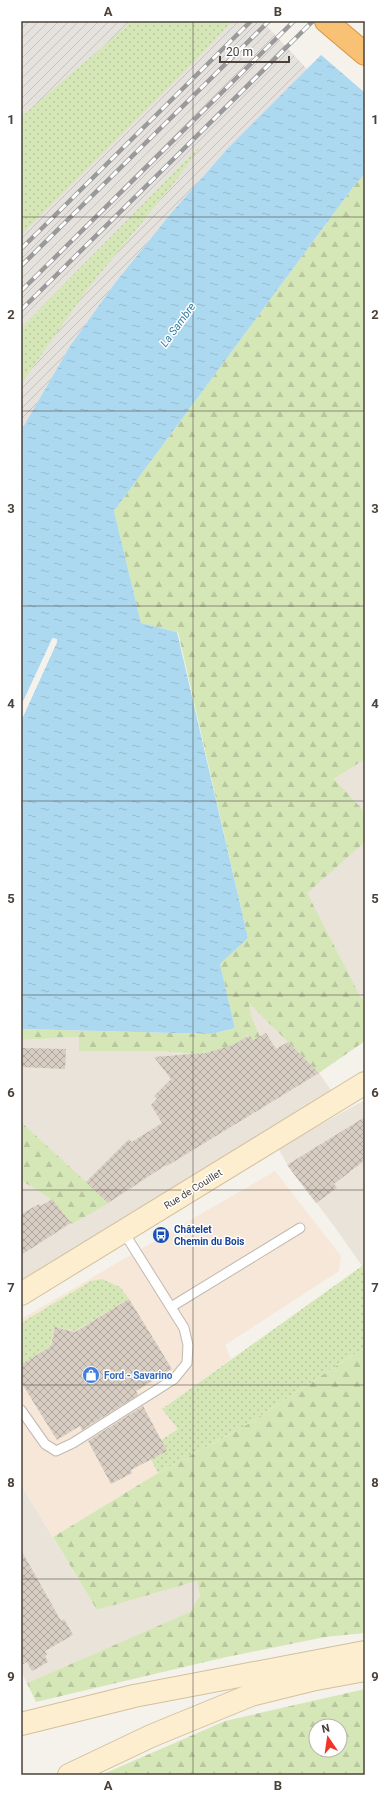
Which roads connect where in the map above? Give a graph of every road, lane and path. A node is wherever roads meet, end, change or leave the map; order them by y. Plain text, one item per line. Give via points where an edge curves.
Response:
1 (326, 21) edge
2 (365, 54) edge
3 (365, 1083) edge
4 (300, 1228) dead end
5 (123, 1231) junction
6 (21, 1294) edge
7 (171, 1307) junction
8 (21, 1410) edge
9 (365, 1652) edge
10 (365, 1670) edge
11 (21, 1724) edge
12 (69, 1775) edge

1 - 2 highway
3 - 5 main road, Rue de Couillet
4 - 7 lane
5 - 6 main road, Rue de Couillet
5 - 7 lane
7 - 8 lane via 184,1328 188,1345 187,1363 174,1379 73,1443 56,1451 45,1444
9 - 11 main road via 134,1696
10 - 12 main road via 252,1695 151,1736

